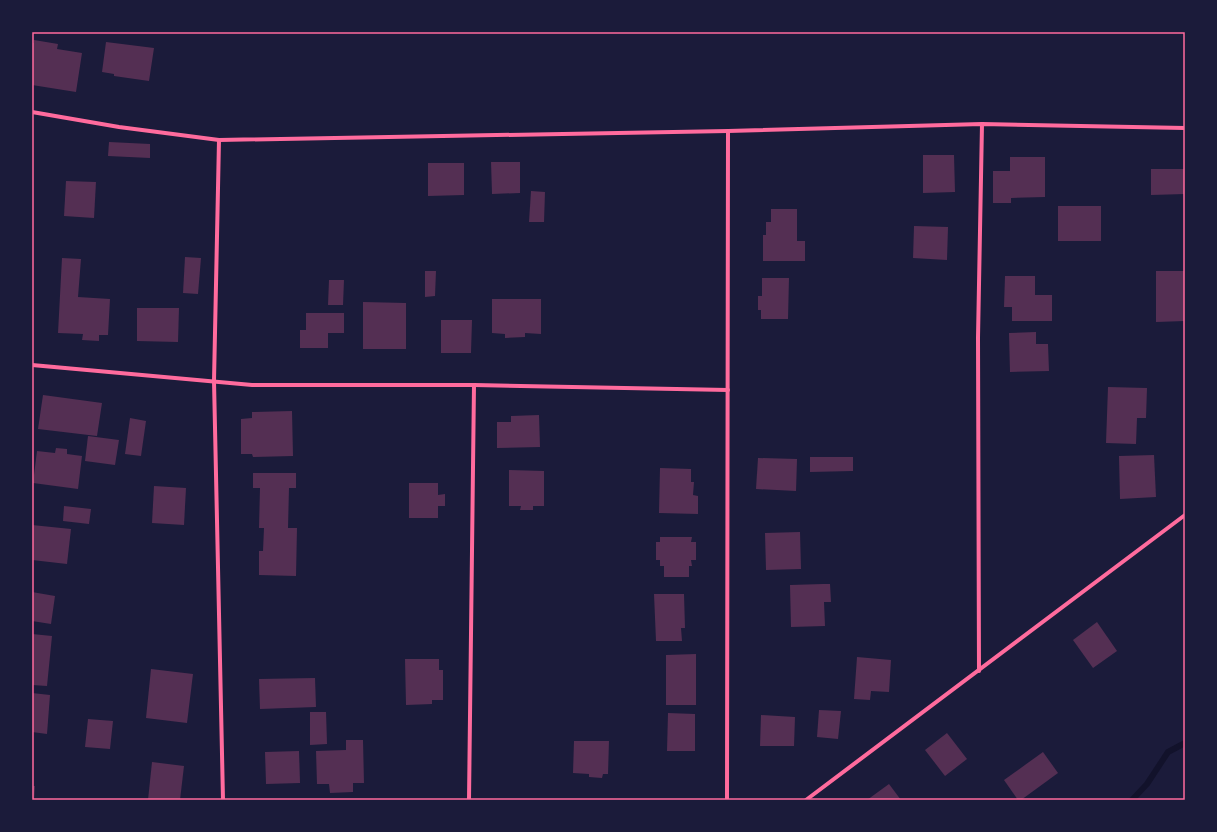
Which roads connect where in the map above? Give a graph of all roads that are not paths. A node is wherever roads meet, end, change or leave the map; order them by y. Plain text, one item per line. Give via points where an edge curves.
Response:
1 (32, 112) edge
2 (982, 124) junction
3 (1185, 128) edge
4 (728, 131) junction
5 (219, 140) junction
6 (32, 365) edge
7 (214, 381) junction
8 (474, 385) junction
9 (728, 390) junction
10 (1185, 515) edge
11 (979, 671) junction
12 (223, 800) edge
13 (469, 800) edge
14 (727, 800) edge
15 (806, 800) edge

1 - 5 street
2 - 3 street
2 - 4 street
2 - 11 street via 978,338
4 - 5 street
4 - 9 street
5 - 7 street
6 - 7 street
7 - 8 street via 252,385
7 - 12 street
8 - 9 street
8 - 13 street
9 - 14 street
10 - 11 street
11 - 15 street

